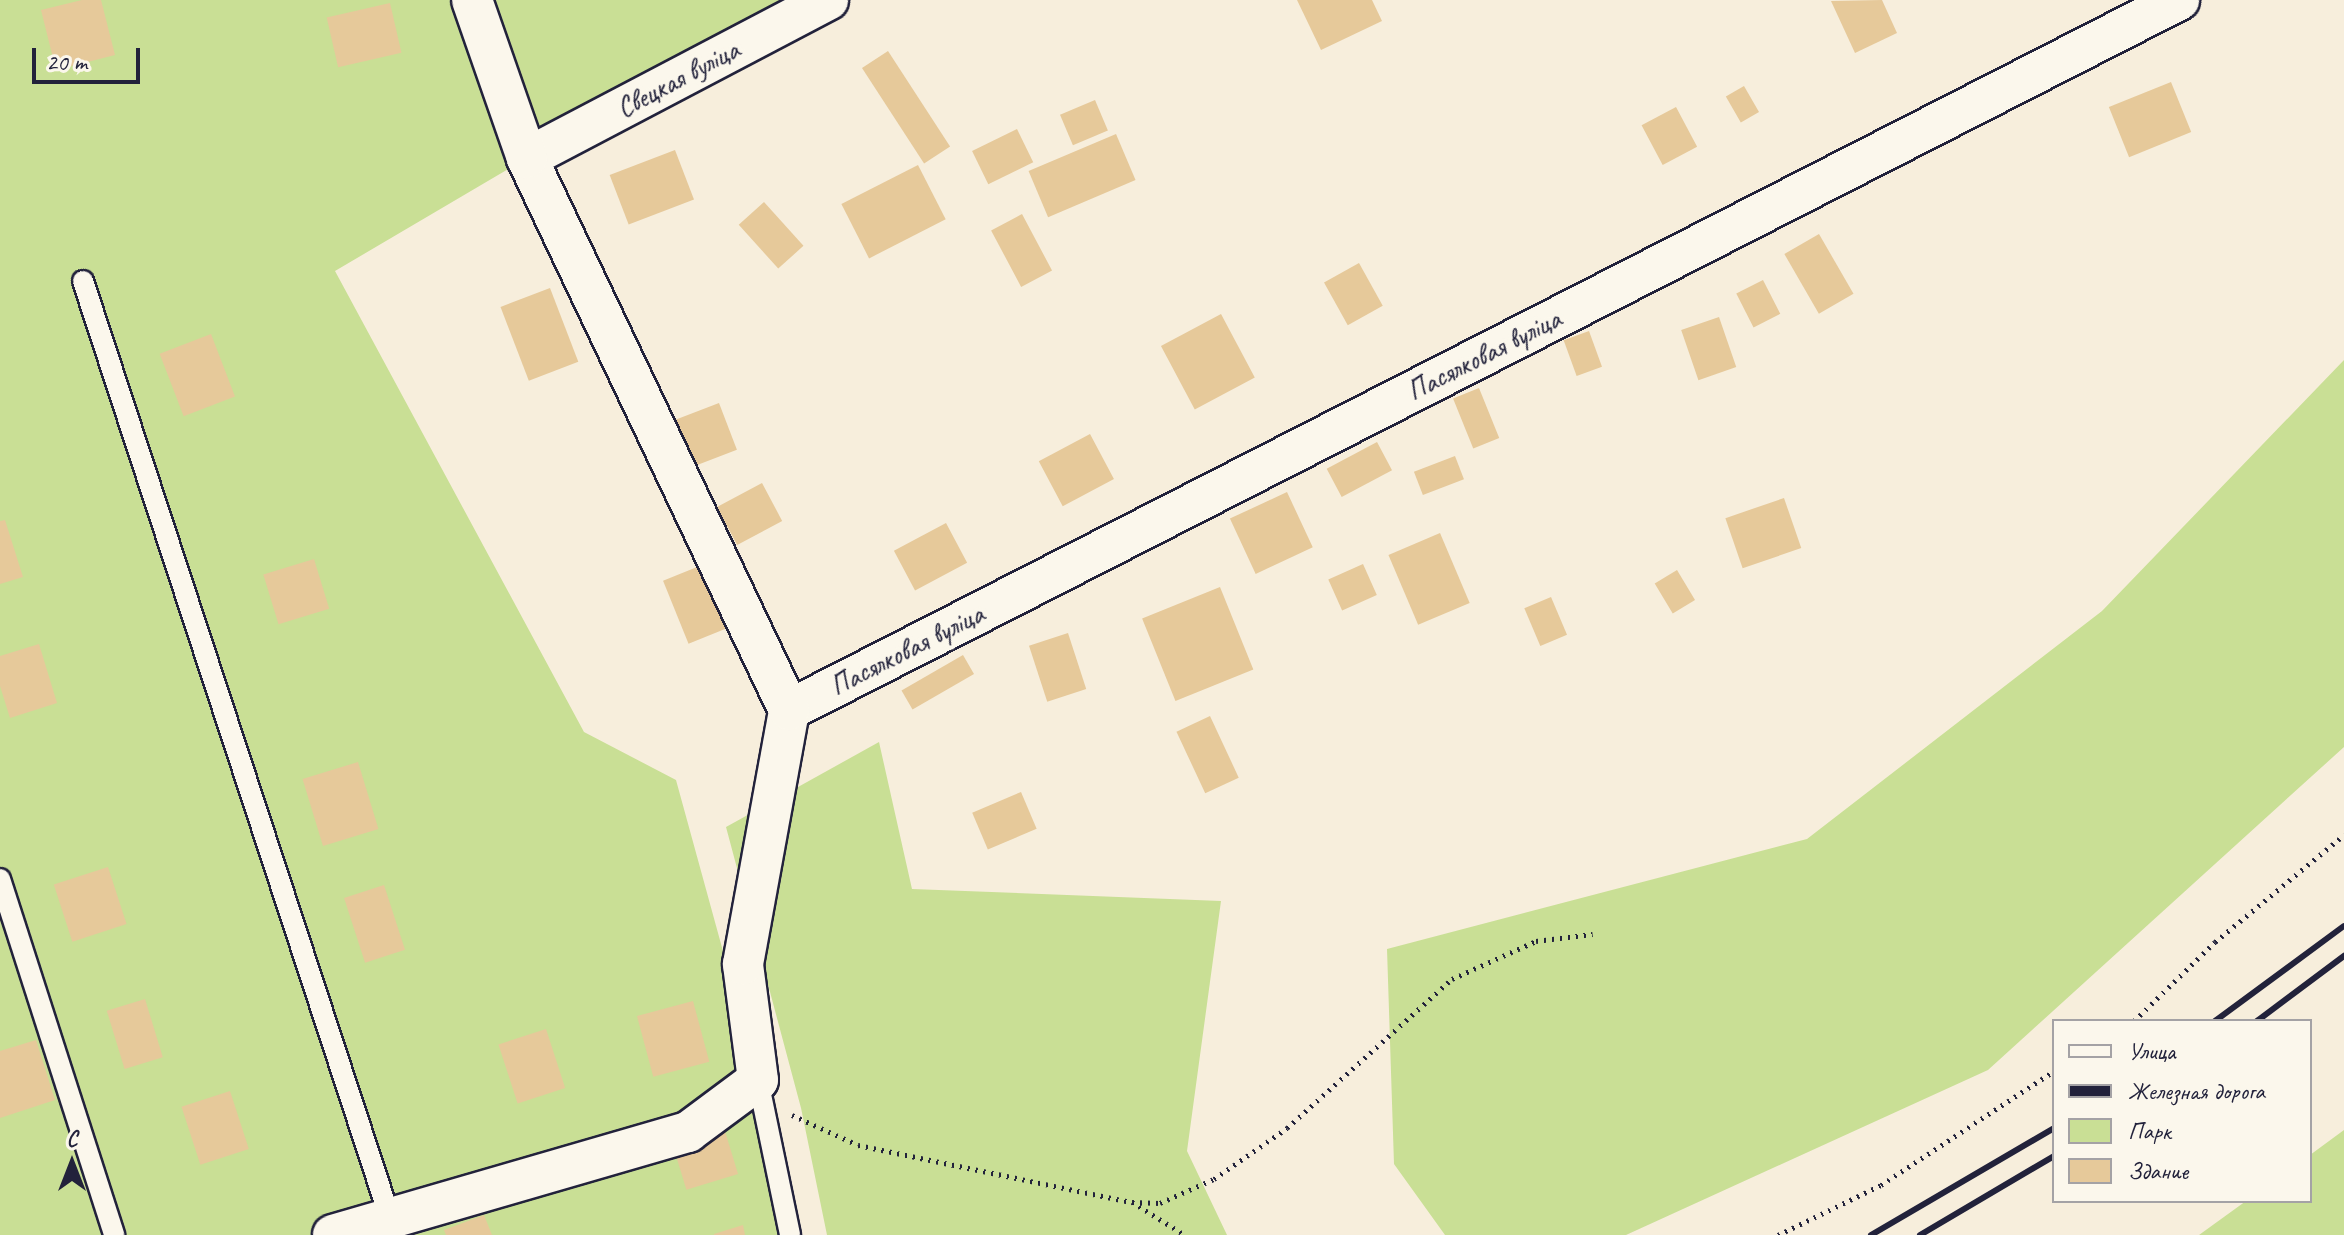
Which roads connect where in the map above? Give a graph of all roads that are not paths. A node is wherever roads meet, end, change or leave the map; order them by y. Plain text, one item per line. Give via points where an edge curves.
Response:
1 (472, 0) edge
2 (828, 0) edge
3 (2179, 0) edge
4 (785, 11) edge
5 (527, 158) junction
6 (83, 281) dead end
7 (789, 710) junction
8 (0, 879) edge
9 (761, 1091) junction
10 (393, 1226) edge
11 (114, 1235) edge
12 (333, 1235) edge
13 (790, 1235) edge

1 - 5 street
2 - 4 street, Свецкая вуліца
3 - 7 street, Пасялковая вуліца
4 - 5 street, Свецкая вуліца
5 - 7 street
6 - 10 lane
7 - 9 street via 743,964
8 - 11 lane
9 - 10 street via 688,1132
9 - 13 lane
10 - 12 street

